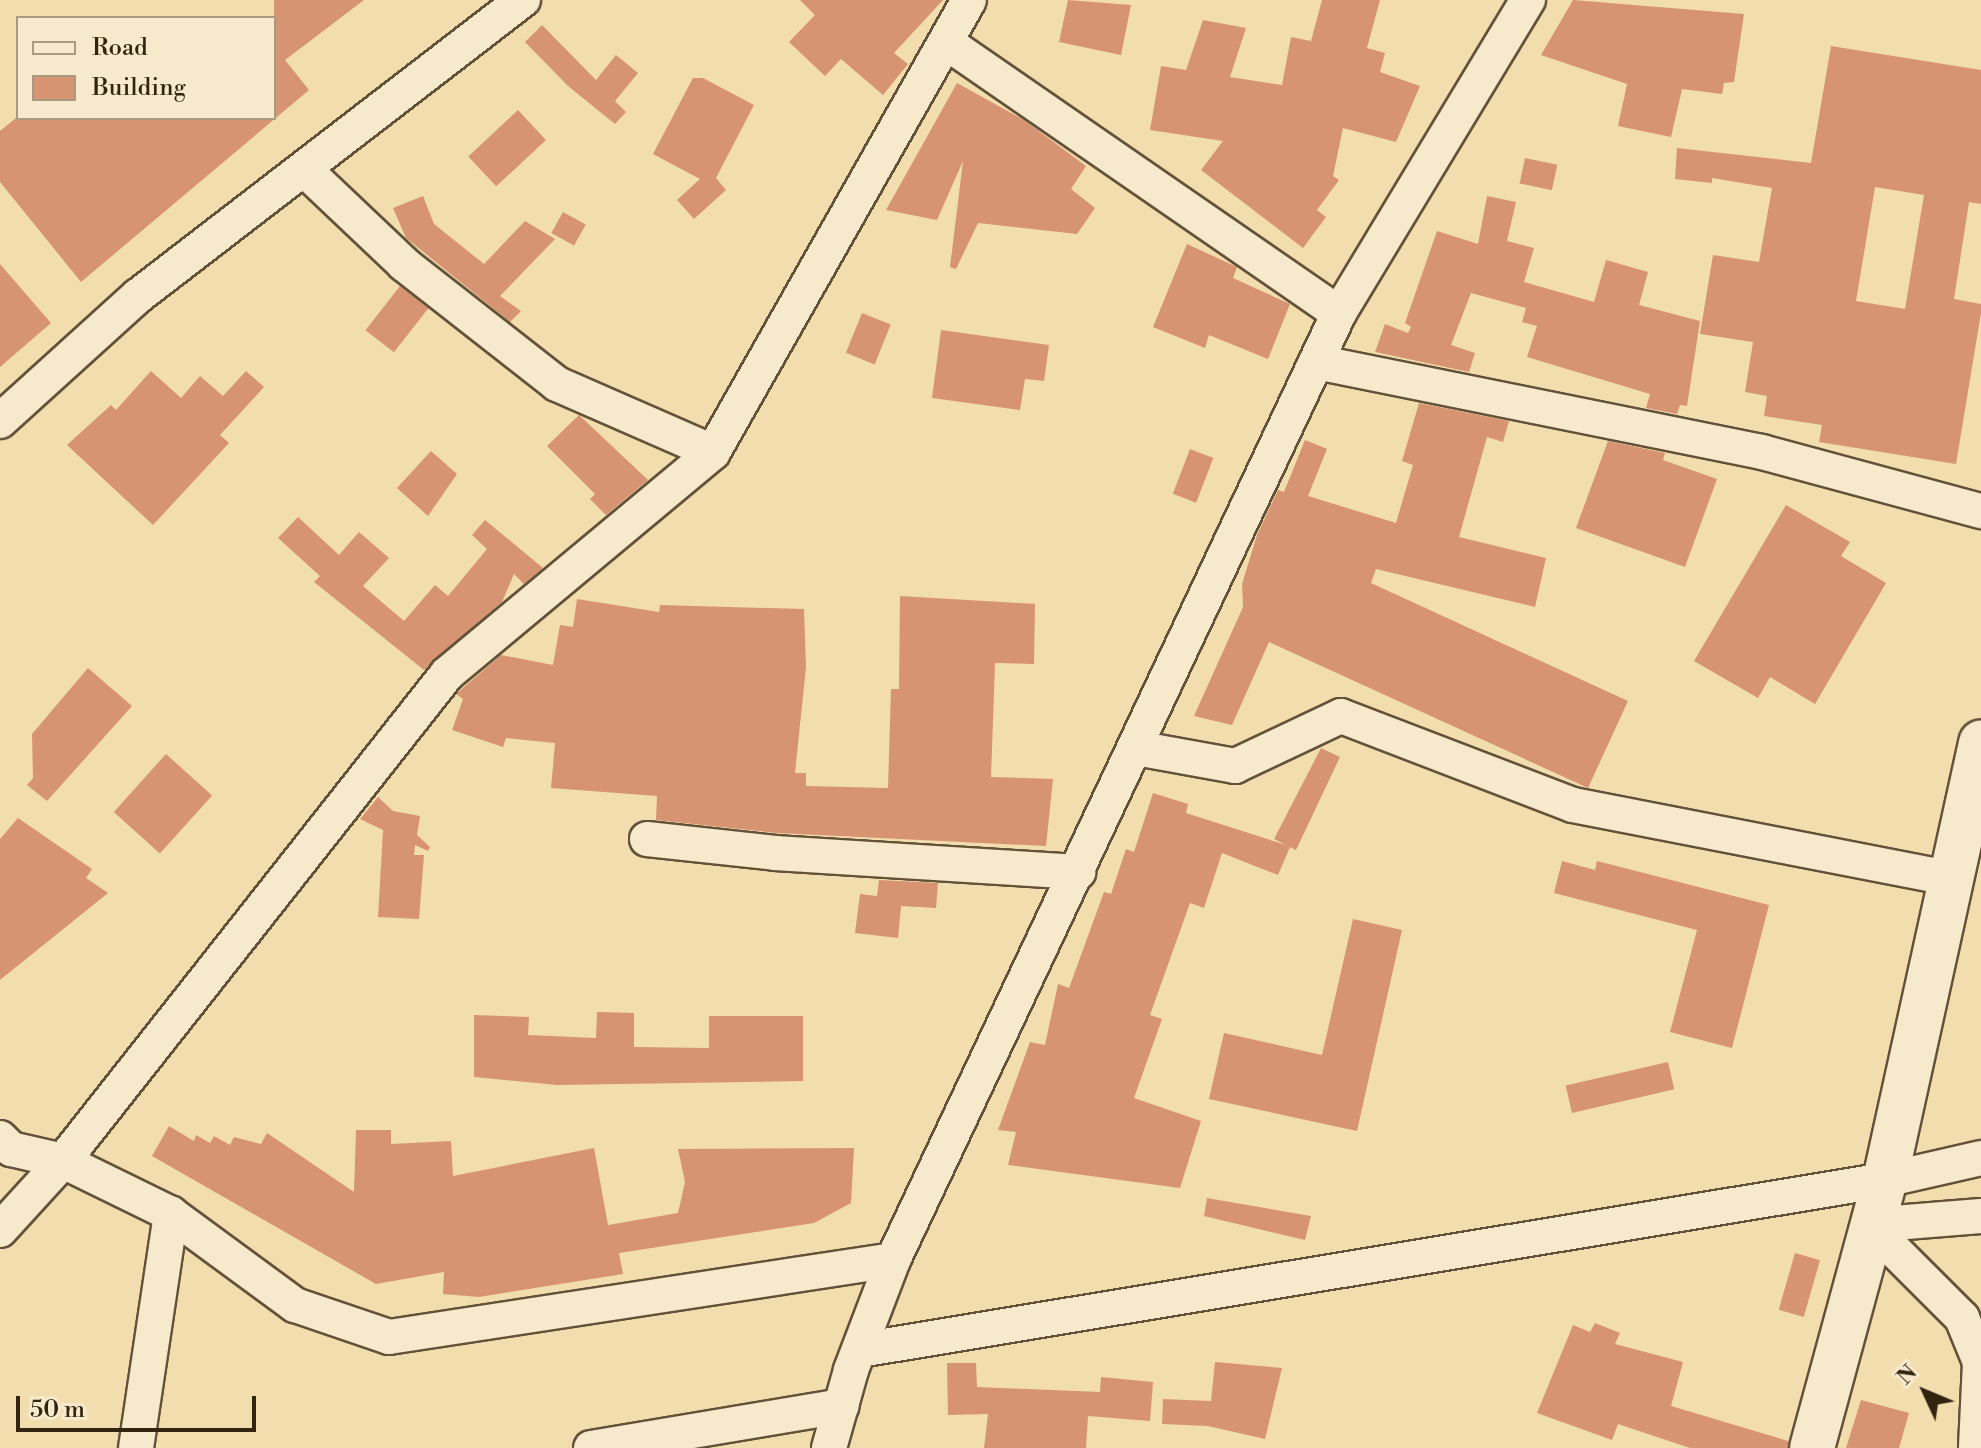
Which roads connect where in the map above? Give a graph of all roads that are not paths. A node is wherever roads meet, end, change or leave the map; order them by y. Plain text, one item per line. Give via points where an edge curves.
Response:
1 (969, 0) edge
2 (1528, 0) edge
3 (507, 5) edge
4 (947, 43) junction
5 (304, 169) junction
6 (1339, 313) junction
7 (1316, 362) junction
8 (0, 421) edge
9 (713, 452) junction
10 (1981, 511) edge
11 (1981, 742) edge
12 (1136, 748) junction
13 (647, 839) dead end
14 (1078, 872) junction
15 (1953, 879) junction
16 (0, 1138) edge
17 (1981, 1158) edge
18 (63, 1161) junction
19 (1885, 1180) junction
20 (171, 1214) junction
21 (1981, 1216) edge
22 (1869, 1225) junction
23 (0, 1230) edge
24 (893, 1260) junction
25 (860, 1350) junction
26 (841, 1406) junction
27 (136, 1448) edge
28 (591, 1448) edge
29 (829, 1448) edge
30 (1812, 1448) edge
31 (1976, 1448) edge

1 - 4 street
2 - 6 street
3 - 5 street
4 - 6 street
4 - 9 street
5 - 8 street via 138,296
5 - 9 street via 404,264 557,384
6 - 7 street
7 - 10 street via 1762,452
7 - 12 street
9 - 18 street via 447,674
11 - 15 main road
12 - 14 street
12 - 15 street via 1235,766 1341,716 1573,805
13 - 14 street via 775,853
14 - 24 street
15 - 19 main road
16 - 18 street via 11,1149
17 - 19 street
18 - 20 street
18 - 23 street
19 - 22 main road
19 - 25 street
20 - 24 street via 295,1305 389,1337
20 - 27 street
21 - 22 street
22 - 30 main road
22 - 31 street via 1962,1318 1980,1362
24 - 25 street
25 - 26 street
26 - 28 street
26 - 29 street

